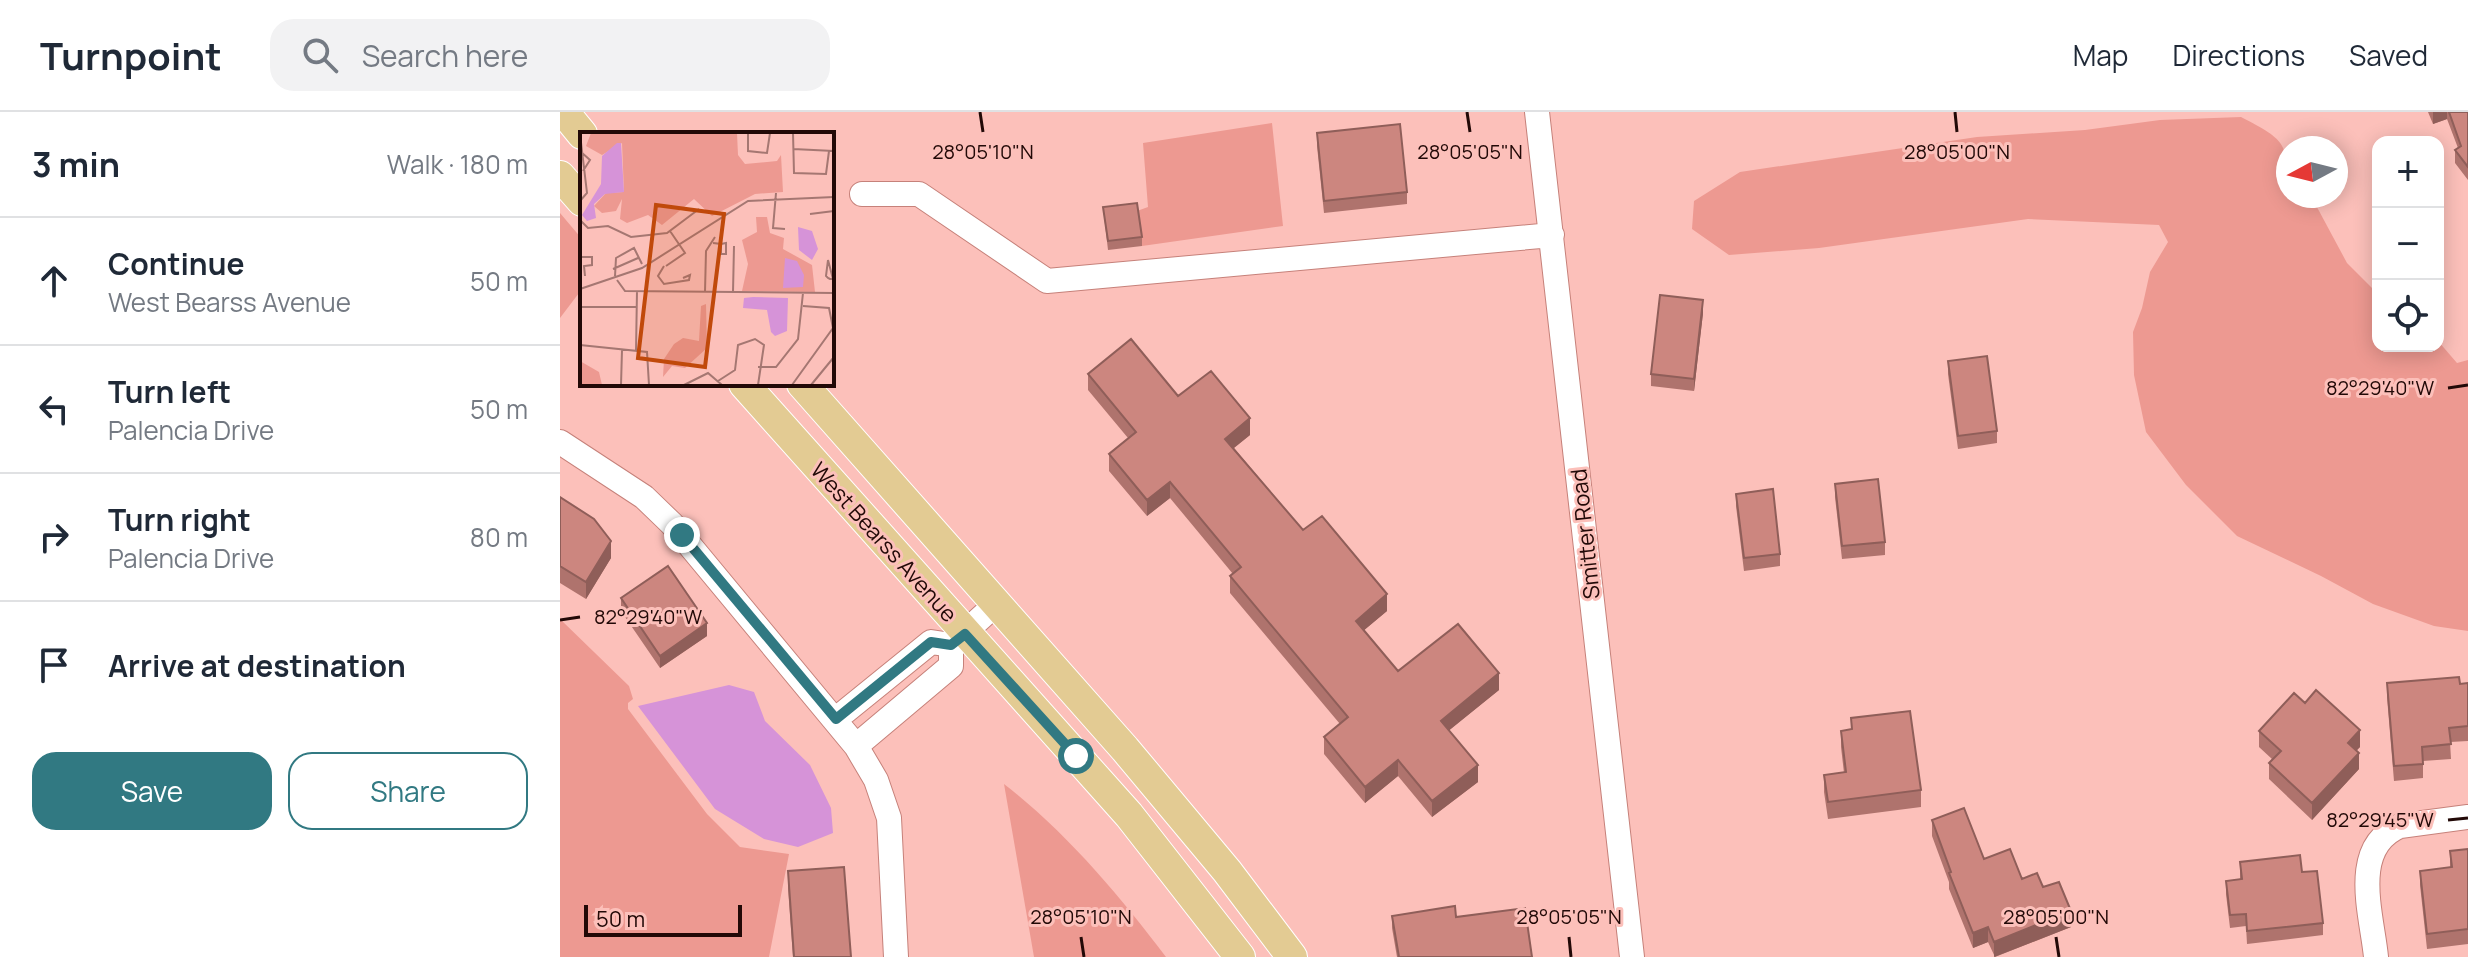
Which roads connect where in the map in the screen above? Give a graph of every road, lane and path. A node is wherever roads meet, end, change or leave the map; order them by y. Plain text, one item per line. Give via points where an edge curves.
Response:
1 (564, 112) edge
2 (1537, 112) edge
3 (560, 132) edge
4 (580, 132) edge
5 (580, 134) edge
6 (560, 176) edge
7 (862, 194) dead end
8 (580, 199) edge
9 (1552, 235) junction
10 (746, 386) edge
11 (804, 386) edge
12 (560, 442) edge
13 (996, 604) junction
14 (958, 639) junction
15 (836, 719) junction
16 (856, 746) junction
17 (2468, 817) edge
18 (896, 957) edge
19 (1240, 957) edge
20 (1292, 957) edge
21 (1632, 957) edge
22 (2376, 957) edge

1 - 4 main road
2 - 9 street, Smitter Road
3 - 5 main road
6 - 8 main road
7 - 9 street via 919,194 1047,281
9 - 21 street, Smitter Road
10 - 14 main road, West Bearss Avenue
11 - 13 main road, West Bearss Avenue
12 - 15 street via 665,516
13 - 14 street
13 - 20 main road, West Bearss Avenue via 1182,815
14 - 15 street via 931,642
14 - 16 street via 951,666
14 - 19 main road, West Bearss Avenue via 1129,815
15 - 16 street
16 - 18 street via 876,780 889,818
17 - 22 street via 2400,826 2376,843 2368,875

